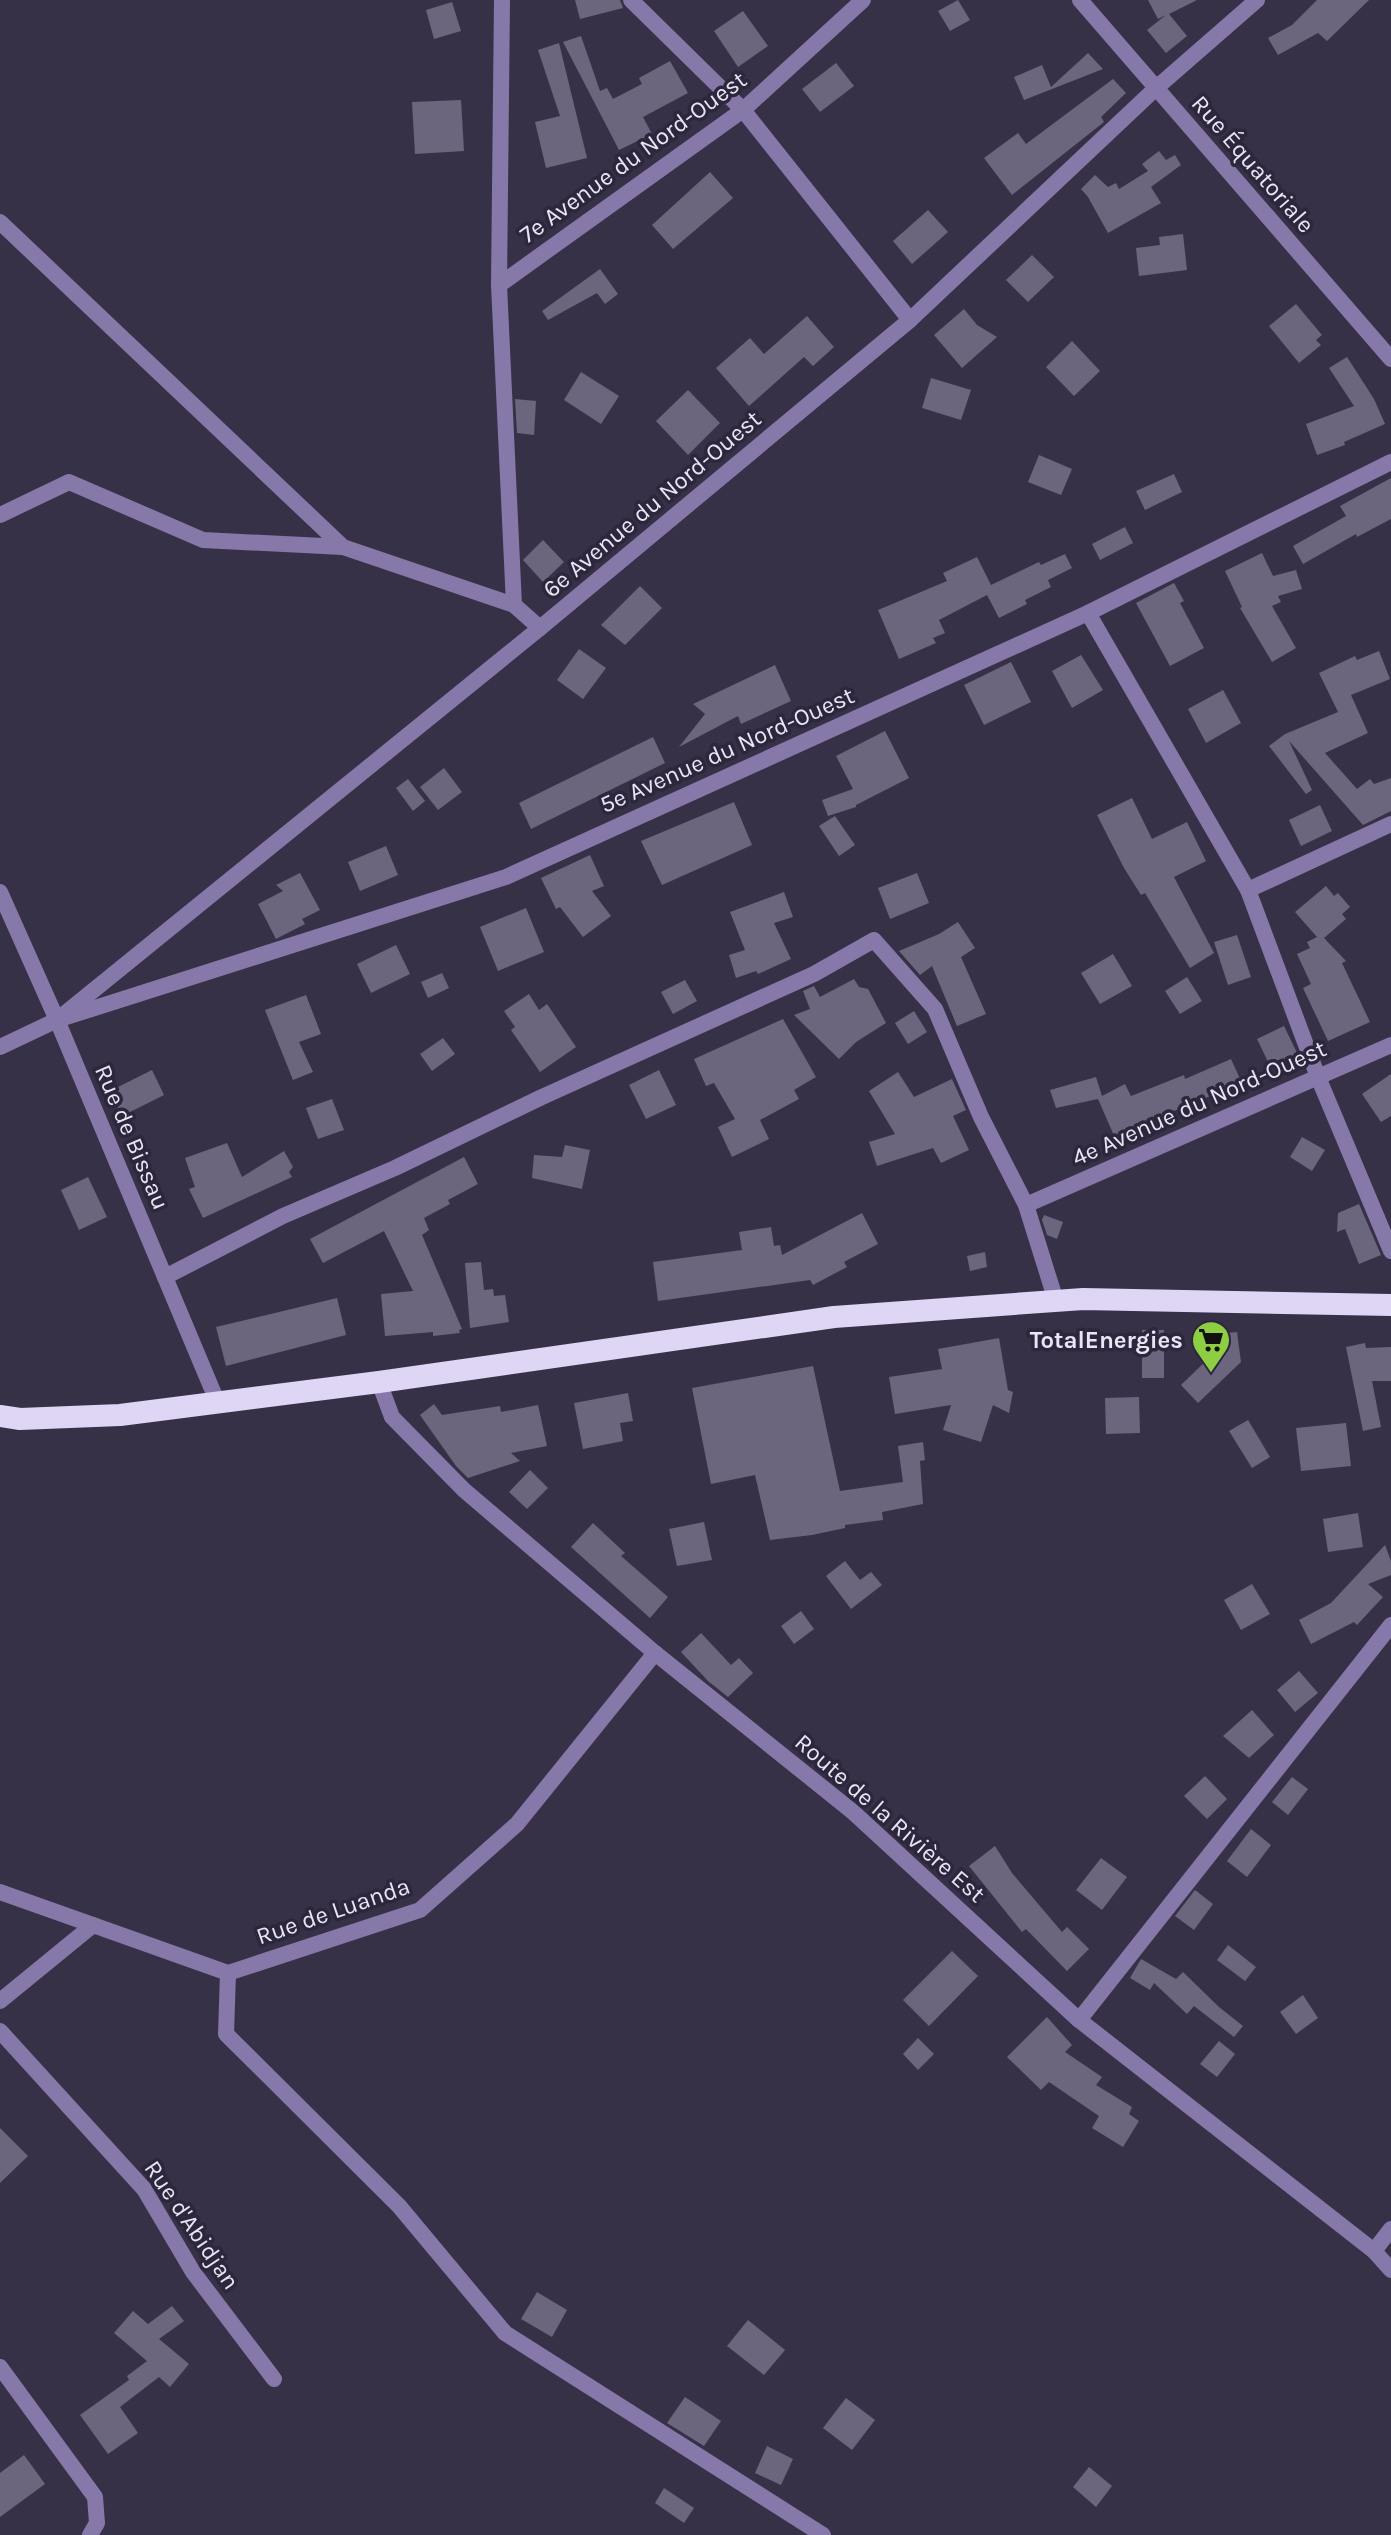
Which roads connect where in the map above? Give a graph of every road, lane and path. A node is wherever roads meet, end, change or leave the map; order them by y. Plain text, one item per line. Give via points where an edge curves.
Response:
1 (502, 0) edge
2 (631, 0) edge
3 (863, 0) edge
4 (1080, 0) edge
5 (1257, 0) edge
6 (1155, 89) junction
7 (743, 110) junction
8 (0, 222) edge
9 (499, 285) junction
10 (910, 320) junction
11 (1391, 359) edge
12 (1391, 462) edge
13 (0, 515) edge
14 (343, 547) junction
15 (514, 605) junction
16 (1088, 613) junction
17 (540, 628) junction
18 (1391, 824) edge
19 (1248, 890) junction
20 (0, 892) edge
21 (57, 1020) junction
22 (1391, 1045) edge
23 (0, 1047) edge
24 (1318, 1077) junction
25 (1026, 1205) junction
26 (1391, 1251) edge
27 (165, 1277) junction
28 (1056, 1301) junction
29 (1391, 1305) edge
30 (379, 1382) junction
31 (217, 1401) junction
32 (0, 1416) edge
33 (1391, 1625) edge
34 (655, 1653) junction
35 (0, 1892) edge
36 (93, 1925) junction
37 (228, 1973) junction
38 (0, 2001) edge
39 (1079, 2020) junction
40 (0, 2031) edge
41 (1391, 2229) edge
42 (1374, 2251) junction
43 (1391, 2270) edge
44 (0, 2367) edge
45 (274, 2379) dead end
46 (90, 2535) edge
47 (823, 2535) edge

1 - 9 street
2 - 7 street
3 - 7 street, 7e Avenue du Nord-Ouest
4 - 6 street, Rue Équatoriale
5 - 6 street, 6e Avenue du Nord-Ouest
6 - 10 street, 6e Avenue du Nord-Ouest
6 - 11 street, Rue Équatoriale
7 - 9 street, 7e Avenue du Nord-Ouest
7 - 10 street
8 - 14 street
9 - 15 street
10 - 17 street, 6e Avenue du Nord-Ouest
12 - 16 street, 5e Avenue du Nord-Ouest
13 - 14 street via 69,482 203,540
14 - 15 street
15 - 17 street
16 - 19 street
16 - 21 street, 5e Avenue du Nord-Ouest via 506,877
17 - 21 street, 6e Avenue du Nord-Ouest
18 - 19 street
19 - 24 street
20 - 21 street, Rue de Bissau
21 - 23 street
21 - 27 street, Rue de Bissau
22 - 24 street, 4e Avenue du Nord-Ouest
24 - 25 street, 4e Avenue du Nord-Ouest
24 - 26 street
25 - 27 street via 935,1009 874,940 814,974 283,1216
25 - 28 street
27 - 31 street, Rue de Bissau
28 - 29 highway
28 - 30 highway via 834,1317
30 - 31 highway
30 - 34 street, Route de la Rivière Est via 392,1417 464,1490
31 - 32 highway via 120,1415
33 - 39 street
34 - 37 street, Rue de Luanda via 517,1824 420,1910
34 - 39 street, Route de la Rivière Est via 853,1812
35 - 36 street
36 - 37 street
36 - 38 street
37 - 47 street via 226,2034 399,2206 505,2333
39 - 42 street, Route de la Rivière Est
40 - 45 street, Rue d'Abidjan via 144,2189 193,2272
41 - 42 street
42 - 43 street, Route de la Rivière Est
44 - 46 street via 95,2497 97,2523

